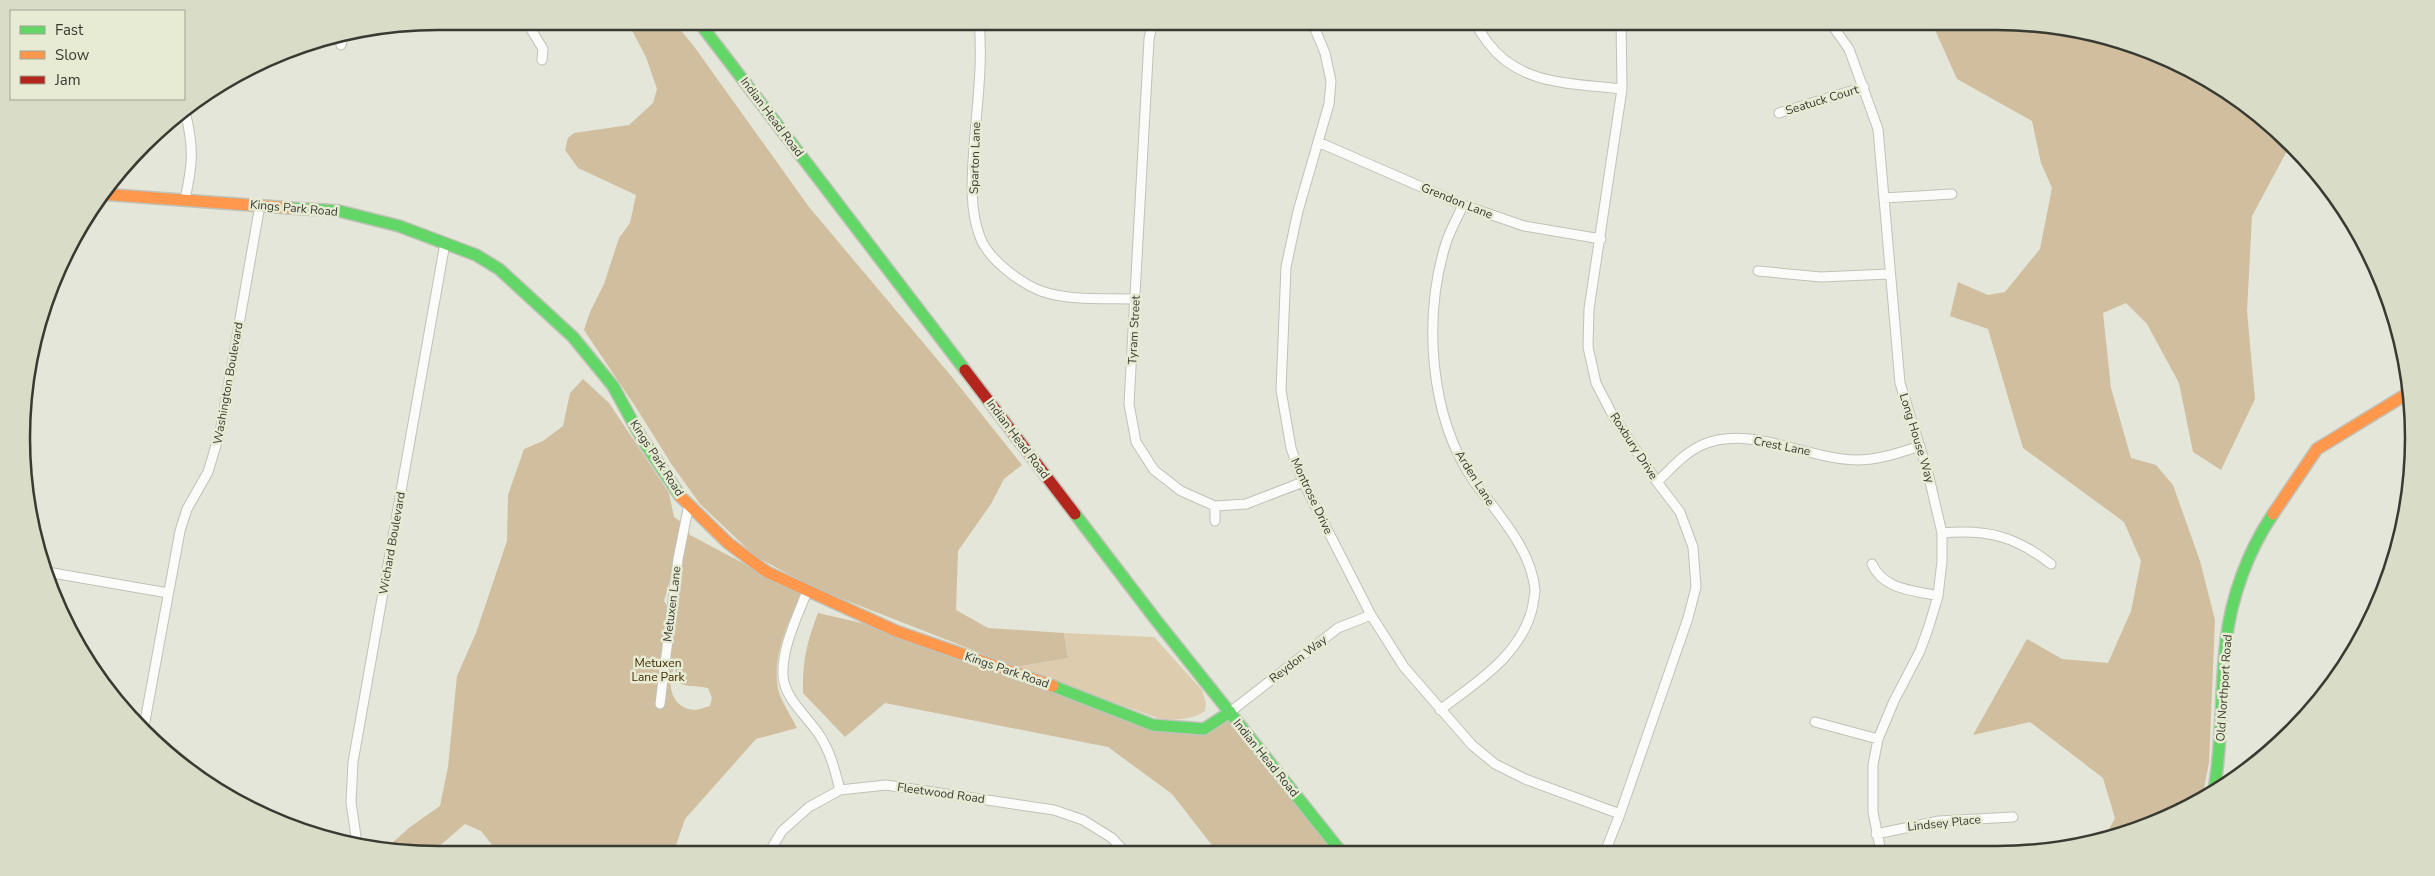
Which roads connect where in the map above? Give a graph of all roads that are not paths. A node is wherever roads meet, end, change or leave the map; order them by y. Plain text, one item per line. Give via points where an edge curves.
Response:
1 (531, 30) edge
2 (705, 30) edge
3 (980, 30) edge
4 (1151, 30) edge
5 (1315, 30) edge
6 (1478, 30) edge
7 (1621, 30) edge
8 (1835, 30) edge
9 (341, 42) edge
10 (340, 45) dead end
11 (542, 60) dead end
12 (1864, 87) junction
13 (1622, 89) junction
14 (1779, 113) dead end
15 (186, 117) edge
16 (1318, 142) junction
17 (1952, 194) dead end
18 (111, 195) edge
19 (1884, 198) junction
20 (185, 199) junction
21 (260, 205) junction
22 (1464, 205) junction
23 (1601, 239) junction
24 (445, 243) junction
25 (1758, 271) dead end
26 (1889, 274) junction
27 (1135, 299) junction
28 (2403, 396) edge
29 (1920, 446) junction
30 (1303, 482) junction
31 (1657, 482) junction
32 (689, 504) junction
33 (1215, 506) junction
34 (1215, 521) dead end
35 (1942, 533) junction
36 (1872, 564) dead end
37 (2051, 564) dead end
38 (53, 573) edge
39 (807, 591) junction
40 (168, 593) junction
41 (1938, 596) junction
42 (1371, 615) junction
43 (660, 704) dead end
44 (1440, 710) junction
45 (1230, 712) junction
46 (145, 721) edge
47 (1815, 722) dead end
48 (1878, 740) junction
49 (2216, 782) edge
50 (840, 790) junction
51 (1620, 814) junction
52 (2013, 817) dead end
53 (1876, 834) junction
54 (356, 838) edge
55 (773, 846) edge
56 (1119, 846) edge
57 (1336, 846) edge
58 (1607, 846) edge
59 (1879, 846) edge

1 - 11 street via 543,49
2 - 45 main road, Indian Head Road
3 - 27 street, Sparton Lane via 972,182 973,208 980,238 1017,279 1042,291 1068,296
4 - 27 street, Tyram Street
5 - 16 street, Montrose Drive via 1325,53 1330,81 1329,104
6 - 13 street via 1496,52 1520,71 1546,80
7 - 13 street, Roxbury Drive
8 - 12 street, Long House Way via 1849,49
9 - 10 street
12 - 14 street, Seatuck Court
12 - 19 street, Long House Way via 1878,129
13 - 23 street, Roxbury Drive
15 - 20 street via 192,141
16 - 22 street, Grendon Lane
16 - 30 street, Montrose Drive via 1286,267 1282,352 1281,390 1290,448
17 - 19 street
18 - 20 main road, Kings Park Road
19 - 26 street, Long House Way
20 - 21 main road, Kings Park Road
21 - 24 main road, Kings Park Road via 339,211 399,226
21 - 40 street, Washington Boulevard via 220,432 208,472 187,509
22 - 23 street, Grendon Lane via 1524,226
22 - 44 street, Arden Lane via 1447,242 1438,277 1434,331 1437,395 1448,434 1471,477 1529,564 1535,592 1529,621 1518,643 1483,677
23 - 31 street, Roxbury Drive via 1589,309 1588,347 1596,383 1612,414
24 - 32 main road, Kings Park Road via 476,255 499,269 573,336 613,386 642,440 676,492
24 - 54 street, Wichard Boulevard via 353,762 351,802
25 - 26 street via 1821,277
26 - 29 street, Long House Way via 1900,383
27 - 33 street, Tyram Street via 1129,404 1136,442 1154,470 1181,491
28 - 49 main road, Old Northport Road via 2316,450 2258,536 2235,594 2226,641
29 - 31 street, Crest Lane via 1880,458 1855,460 1752,440 1726,439 1702,445
29 - 35 street, Long House Way
30 - 33 street, Tyram Street via 1246,504
30 - 42 street, Montrose Drive
31 - 51 street, Roxbury Drive via 1680,512 1693,547 1696,587
32 - 39 main road, Kings Park Road via 728,544 767,572
32 - 43 street, Metuxen Lane via 678,559
33 - 34 street
35 - 37 street via 1965,531 1998,535 2030,548
35 - 41 street, Long House Way
36 - 41 street via 1877,575 1887,584
38 - 40 street
39 - 45 main road, Kings Park Road via 896,631 1062,688 1153,725 1204,729
39 - 50 street via 785,653 783,677 796,706 824,744
40 - 46 street, Washington Boulevard
41 - 48 street, Long House Way via 1920,651
42 - 44 street, Montrose Drive via 1404,667
42 - 45 street, Reydon Way via 1338,628
44 - 51 street, Montrose Drive via 1472,745 1495,764
45 - 57 main road, Indian Head Road
47 - 48 street
48 - 53 street, Long House Way via 1872,790
50 - 55 street, Fleetwood Road via 809,807 782,831
50 - 56 street, Fleetwood Road via 886,785 1054,810 1084,820
51 - 58 street, Roxbury Drive
52 - 53 street, Lindsey Place via 1939,821
53 - 59 street, Long House Way

